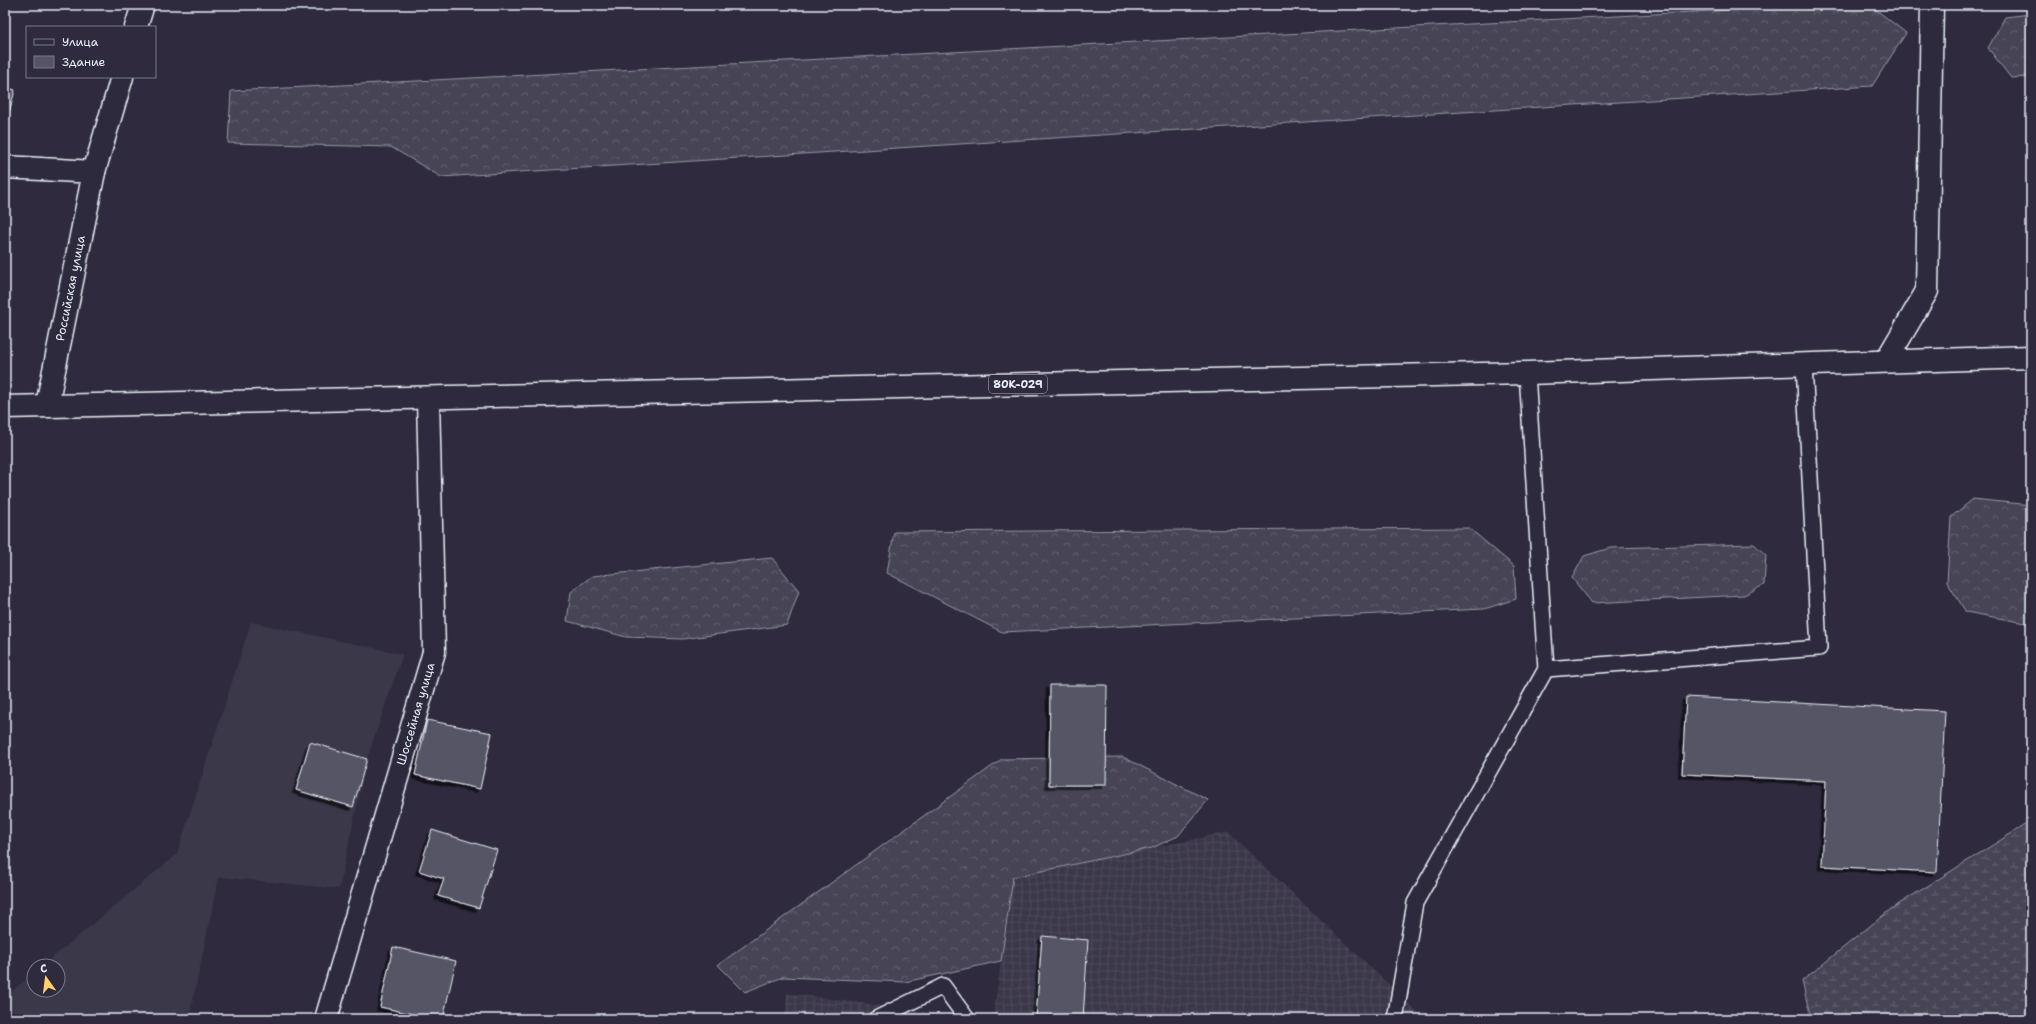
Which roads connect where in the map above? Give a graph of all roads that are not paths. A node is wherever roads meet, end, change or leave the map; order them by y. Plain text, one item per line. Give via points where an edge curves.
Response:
1 (143, 5) edge
2 (1932, 5) edge
3 (136, 26) edge
4 (122, 78) edge
5 (5, 167) edge
6 (94, 172) junction
7 (2031, 357) edge
8 (1886, 361) junction
9 (1804, 364) junction
10 (1527, 372) junction
11 (428, 398) junction
12 (47, 405) junction
13 (5, 407) edge
14 (1546, 669) junction
15 (326, 1019) edge
16 (876, 1019) edge
17 (967, 1019) edge
18 (1395, 1019) edge

1 - 3 main road
2 - 8 main road via 1927,291
4 - 6 main road, Российская улица
5 - 6 main road
6 - 12 main road, Российская улица
7 - 8 main road, 80К-029
8 - 9 main road, 80К-029
9 - 10 main road, 80К-029
9 - 14 lane via 1819,648
10 - 11 main road, 80К-029
10 - 14 lane
11 - 12 main road, 80К-029
11 - 15 main road, Шоссейная улица via 434,652
12 - 13 main road, 80К-029
14 - 18 lane via 1415,903
16 - 17 lane via 943,986

